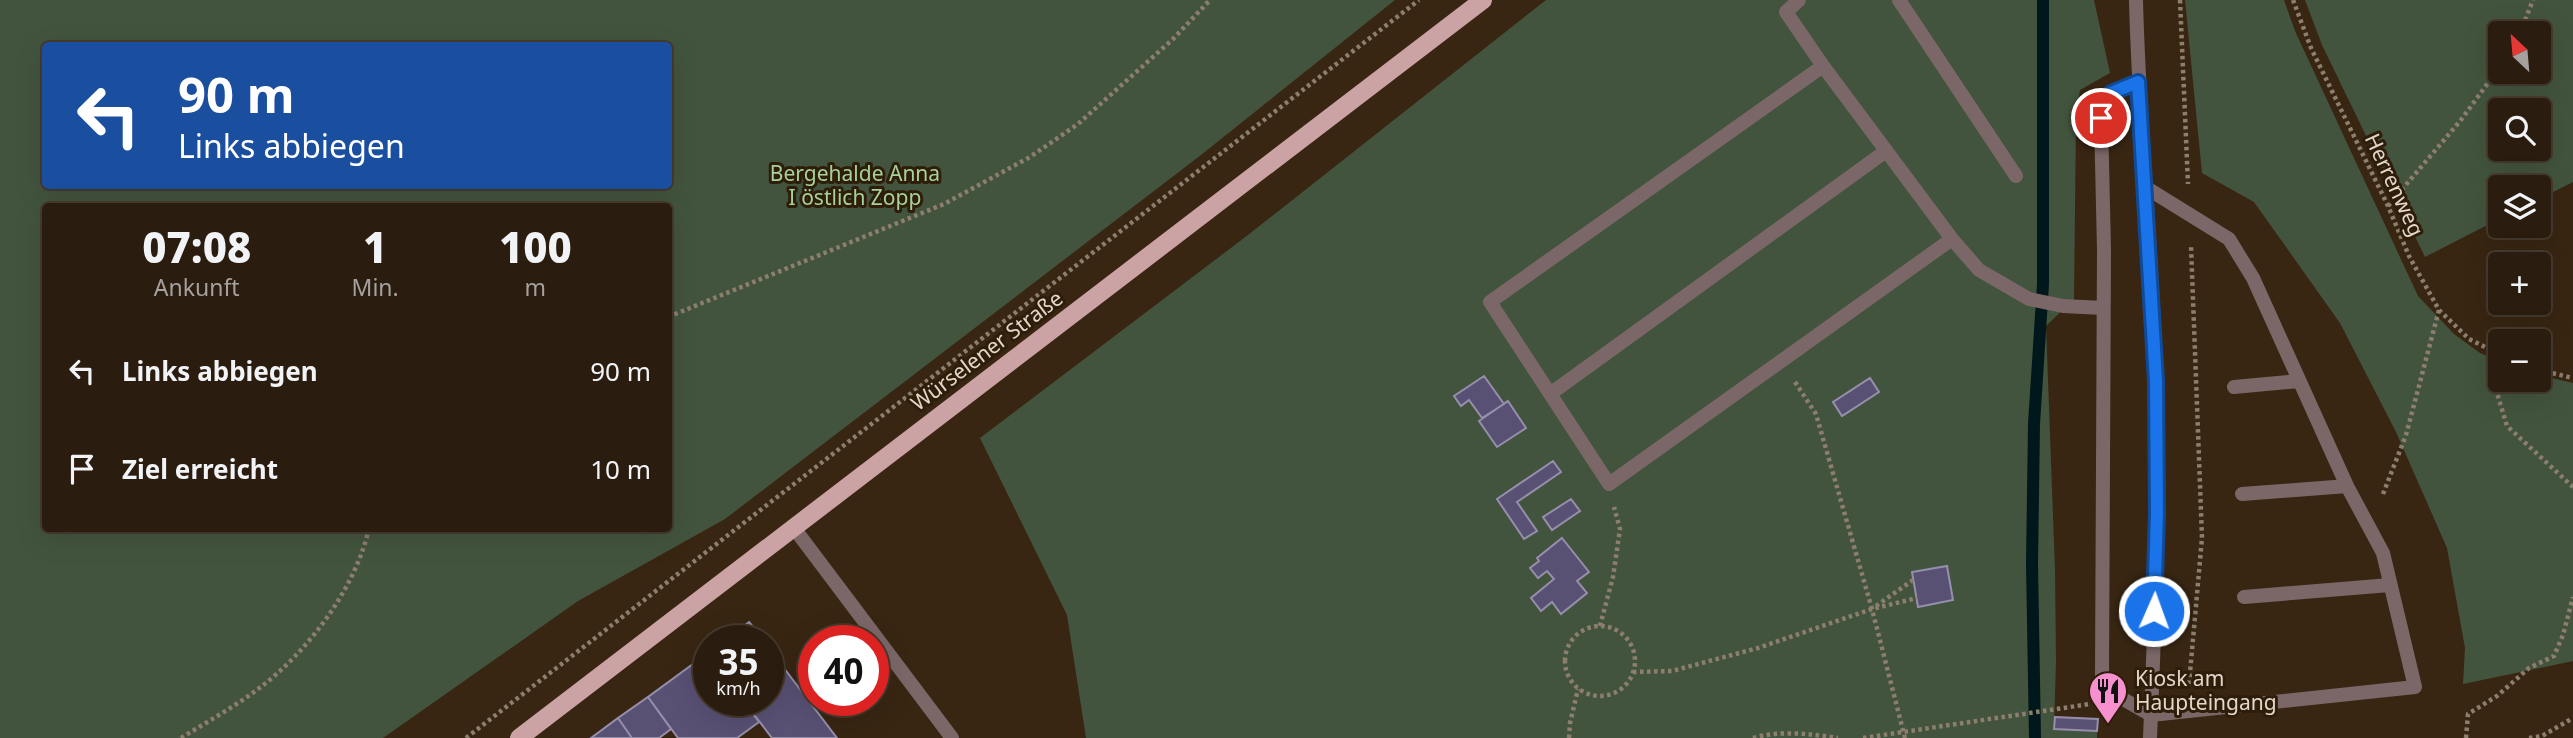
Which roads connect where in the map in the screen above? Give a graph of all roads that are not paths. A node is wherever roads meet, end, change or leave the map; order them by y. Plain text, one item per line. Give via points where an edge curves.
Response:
1 (1483, 0) edge
2 (1799, 0) edge
3 (1899, 0) edge
4 (2136, 0) edge
5 (1823, 66) junction
6 (2138, 82) junction
7 (1886, 151) junction
8 (2016, 176) dead end
9 (2145, 187) junction
10 (1952, 239) junction
11 (2104, 308) junction
12 (2299, 381) junction
13 (2234, 387) dead end
14 (1550, 394) junction
15 (2347, 486) junction
16 (2242, 494) dead end
17 (794, 528) junction
18 (2390, 585) junction
19 (2244, 597) dead end
20 (2151, 715) junction
21 (519, 738) edge
22 (952, 738) edge
23 (2150, 738) edge

1 - 17 main road, Würselener Straße
2 - 5 street via 1786,12
3 - 8 street
4 - 6 street
5 - 7 street
5 - 14 street via 1490,302
6 - 9 street
6 - 11 street via 2111,93 2101,118
7 - 10 street
7 - 14 street
9 - 12 street via 2230,239 2253,278
9 - 20 street via 2156,381
10 - 11 street via 1979,270 2029,299
10 - 14 street via 1609,484
11 - 20 street via 2102,677 2123,699
12 - 13 street
12 - 15 street
15 - 16 street
15 - 18 street via 2382,553
17 - 21 main road, Würselener Straße
17 - 22 street
18 - 19 street
18 - 20 street via 2415,687
20 - 23 street

